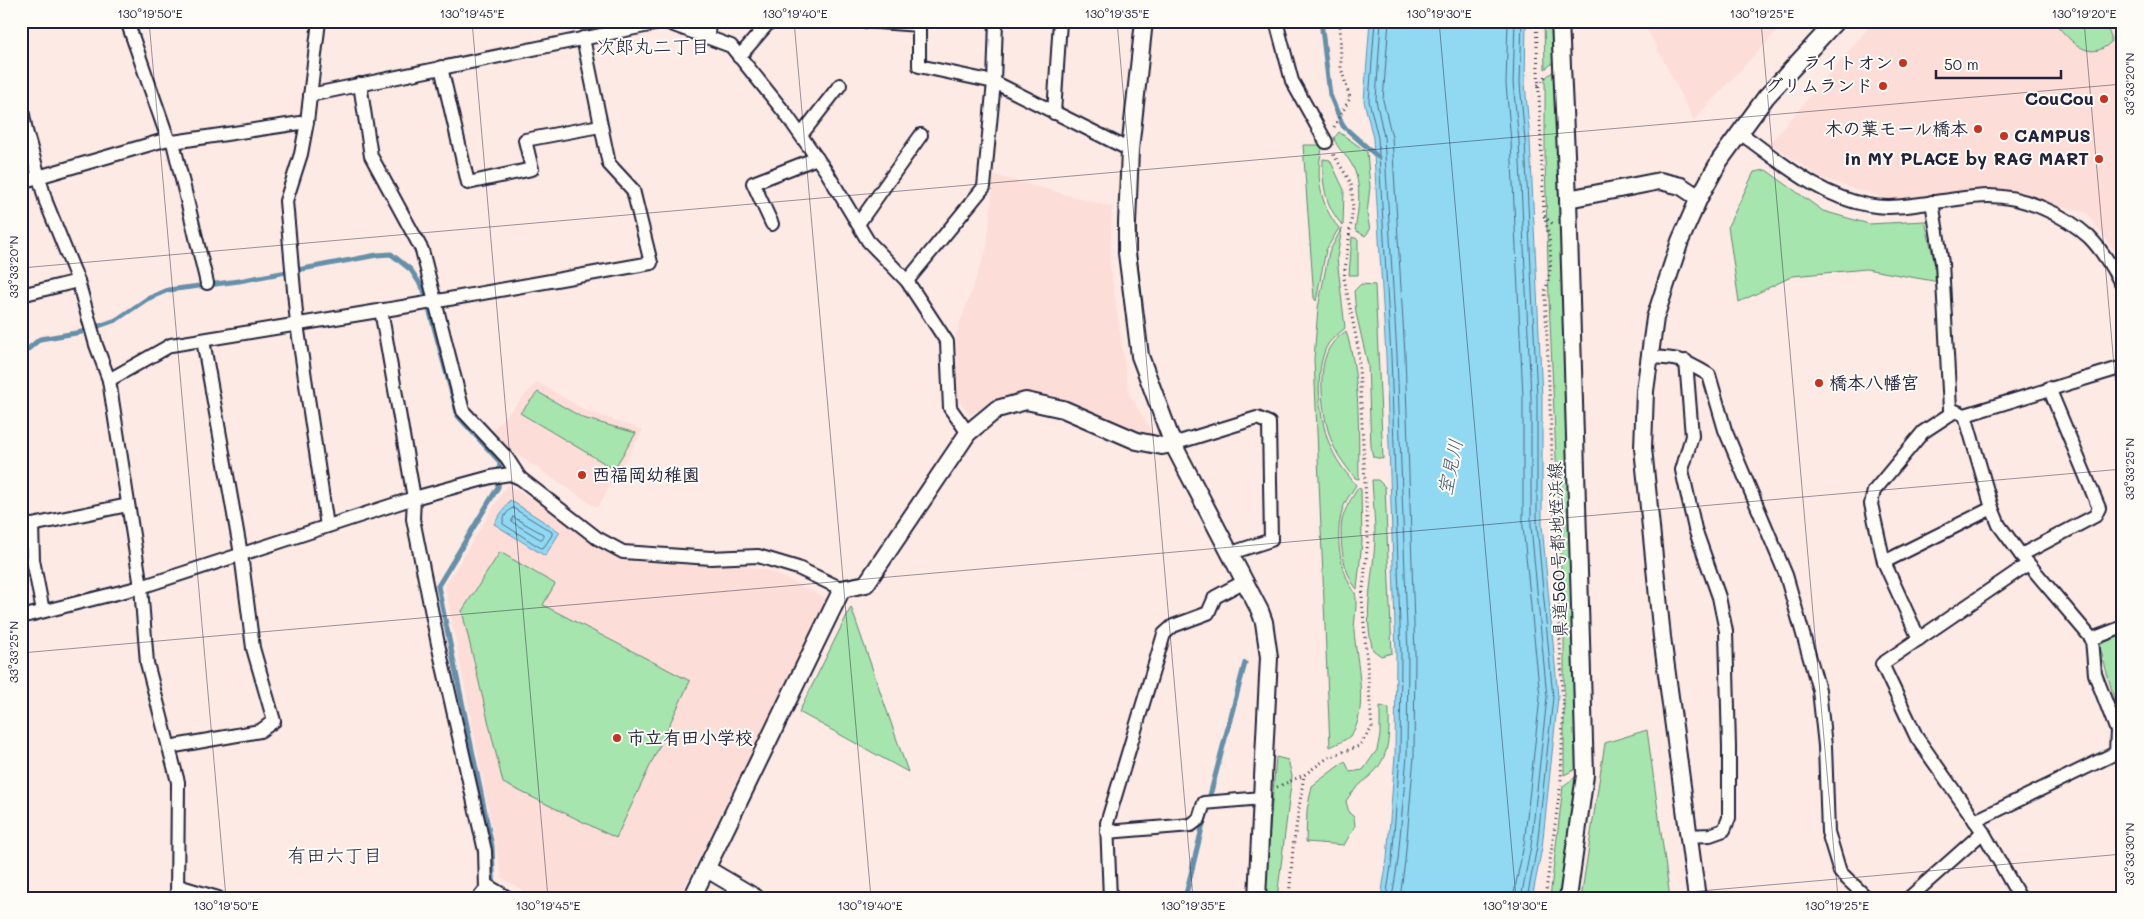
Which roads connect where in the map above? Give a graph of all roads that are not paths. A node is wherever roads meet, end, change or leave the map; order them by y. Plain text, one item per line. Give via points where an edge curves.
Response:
1 (126, 21) edge
2 (319, 21) edge
3 (707, 21) edge
4 (770, 21) edge
5 (865, 21) edge
6 (996, 21) edge
7 (1060, 21) edge
8 (1144, 21) edge
9 (1276, 21) edge
10 (1560, 21) edge
11 (1836, 21) edge
12 (664, 22) edge
13 (919, 23) edge
14 (709, 36) junction
15 (583, 38) junction
16 (739, 57) junction
17 (441, 67) junction
18 (994, 82) junction
19 (360, 84) junction
20 (840, 85) dead end
21 (310, 95) junction
22 (21, 104) edge
23 (1054, 113) junction
24 (307, 122) junction
25 (600, 126) junction
26 (1740, 133) junction
27 (801, 135) junction
28 (921, 135) dead end
29 (170, 141) junction
30 (1326, 142) road end
31 (1130, 150) junction
32 (817, 158) junction
33 (38, 177) junction
34 (21, 182) edge
35 (1699, 198) junction
36 (1568, 200) junction
37 (1932, 202) junction
38 (772, 224) dead end
39 (858, 224) junction
40 (78, 281) junction
41 (907, 281) junction
42 (207, 282) dead end
43 (2123, 287) edge
44 (21, 295) edge
45 (436, 301) junction
46 (381, 310) junction
47 (297, 324) junction
48 (203, 340) junction
49 (1649, 357) junction
50 (1686, 361) junction
51 (2123, 366) edge
52 (109, 380) junction
53 (2049, 388) junction
54 (1960, 413) junction
55 (968, 433) junction
56 (1173, 444) junction
57 (515, 476) junction
58 (414, 498) junction
59 (128, 505) junction
60 (1992, 508) junction
61 (26, 525) edge
62 (327, 526) junction
63 (1230, 553) junction
64 (241, 554) junction
65 (2025, 560) junction
66 (1884, 562) junction
67 (1245, 581) junction
68 (142, 587) junction
69 (842, 589) junction
70 (43, 611) junction
71 (21, 617) edge
72 (2123, 627) edge
73 (1919, 639) junction
74 (2092, 639) junction
75 (169, 747) junction
76 (1262, 794) junction
77 (1975, 821) junction
78 (1107, 832) junction
79 (1983, 832) junction
80 (1688, 836) junction
81 (707, 869) junction
82 (486, 885) junction
83 (178, 892) edge
84 (505, 896) edge
85 (218, 898) edge
86 (479, 898) edge
87 (692, 898) edge
88 (756, 898) edge
89 (1110, 898) edge
90 (1257, 898) edge
91 (1568, 898) edge
92 (1697, 898) edge
93 (1868, 898) edge
94 (1909, 898) edge
95 (2020, 898) edge

1 - 29 street
2 - 21 street
3 - 14 street
4 - 16 street
5 - 13 street
6 - 18 street
7 - 23 street
8 - 31 street
9 - 30 street via 1292,81
10 - 36 street, 県道560号都地姪浜線
11 - 26 street via 1766,97
12 - 14 street
12 - 15 street
13 - 18 street via 919,66
14 - 16 street via 730,46
15 - 17 street
15 - 25 street
16 - 27 street
17 - 19 street
17 - 25 street via 468,183 532,169 525,140
18 - 23 street
18 - 41 street via 984,187
19 - 21 street
19 - 45 street via 371,156 422,250
20 - 27 street
21 - 24 street
22 - 33 street
23 - 31 street
24 - 29 street
24 - 47 street via 286,201
25 - 45 street via 609,164 633,190 651,262
26 - 35 street via 1720,160
26 - 37 street via 1832,195 1870,206
27 - 32 street
28 - 39 street
29 - 33 street
29 - 42 street
31 - 56 street via 1128,253 1140,356
32 - 38 street via 752,183
32 - 39 street
33 - 34 street
33 - 40 street
35 - 36 street via 1681,186 1660,182
35 - 49 street via 1665,286 1655,318
36 - 91 street, 県道560号都地姪浜線 via 1585,775
37 - 43 street via 1989,196 2020,201 2055,214 2089,238
37 - 54 street via 1942,263 1950,409
39 - 41 street via 868,241
40 - 44 street
40 - 52 street
41 - 55 street via 948,342 950,408
45 - 46 street
45 - 57 street via 463,411 507,458
46 - 47 street
46 - 58 street
47 - 48 street
47 - 62 street
48 - 52 street via 171,346
48 - 64 street
49 - 50 street
49 - 80 street via 1643,448 1646,492
50 - 80 street via 1692,436 1682,470 1726,631 1729,747 1729,818 1724,830 1710,835
50 - 93 street via 1709,375 1725,430 1786,575 1819,690 1828,832 1840,872
51 - 53 street
52 - 59 street
53 - 54 street
53 - 65 street via 2099,508 2095,516
54 - 60 street
54 - 66 street via 1922,432 1874,491 1871,504
55 - 56 street via 997,408 1026,401 1063,409 1138,442 1162,446
55 - 69 street via 866,584
56 - 63 street
56 - 63 street via 1257,418 1269,423 1270,540
57 - 58 street via 491,477
57 - 69 street via 597,538 623,552 711,558 758,556 798,568
58 - 62 street
58 - 82 street via 413,519 438,644 485,851
59 - 61 street
59 - 68 street
60 - 65 street via 1999,525
60 - 66 street
61 - 70 street
62 - 64 street
63 - 67 street
64 - 68 street
64 - 75 street via 253,648 274,721 260,731
65 - 73 street
65 - 74 street
66 - 73 street
67 - 76 street via 1264,622 1269,650
67 - 78 street via 1215,597 1208,613 1173,626 1164,634
68 - 70 street
68 - 75 street via 147,663
69 - 81 street
70 - 71 street
72 - 74 street
73 - 77 street via 1882,664 1916,738
74 - 77 street via 2095,674 2117,730 2116,753
75 - 83 street via 178,782
76 - 78 street via 1210,803 1190,826
76 - 90 street
77 - 79 street
78 - 89 street
79 - 94 street
79 - 95 street
80 - 92 street
81 - 87 street
81 - 88 street
82 - 84 street
82 - 86 street
83 - 85 street

